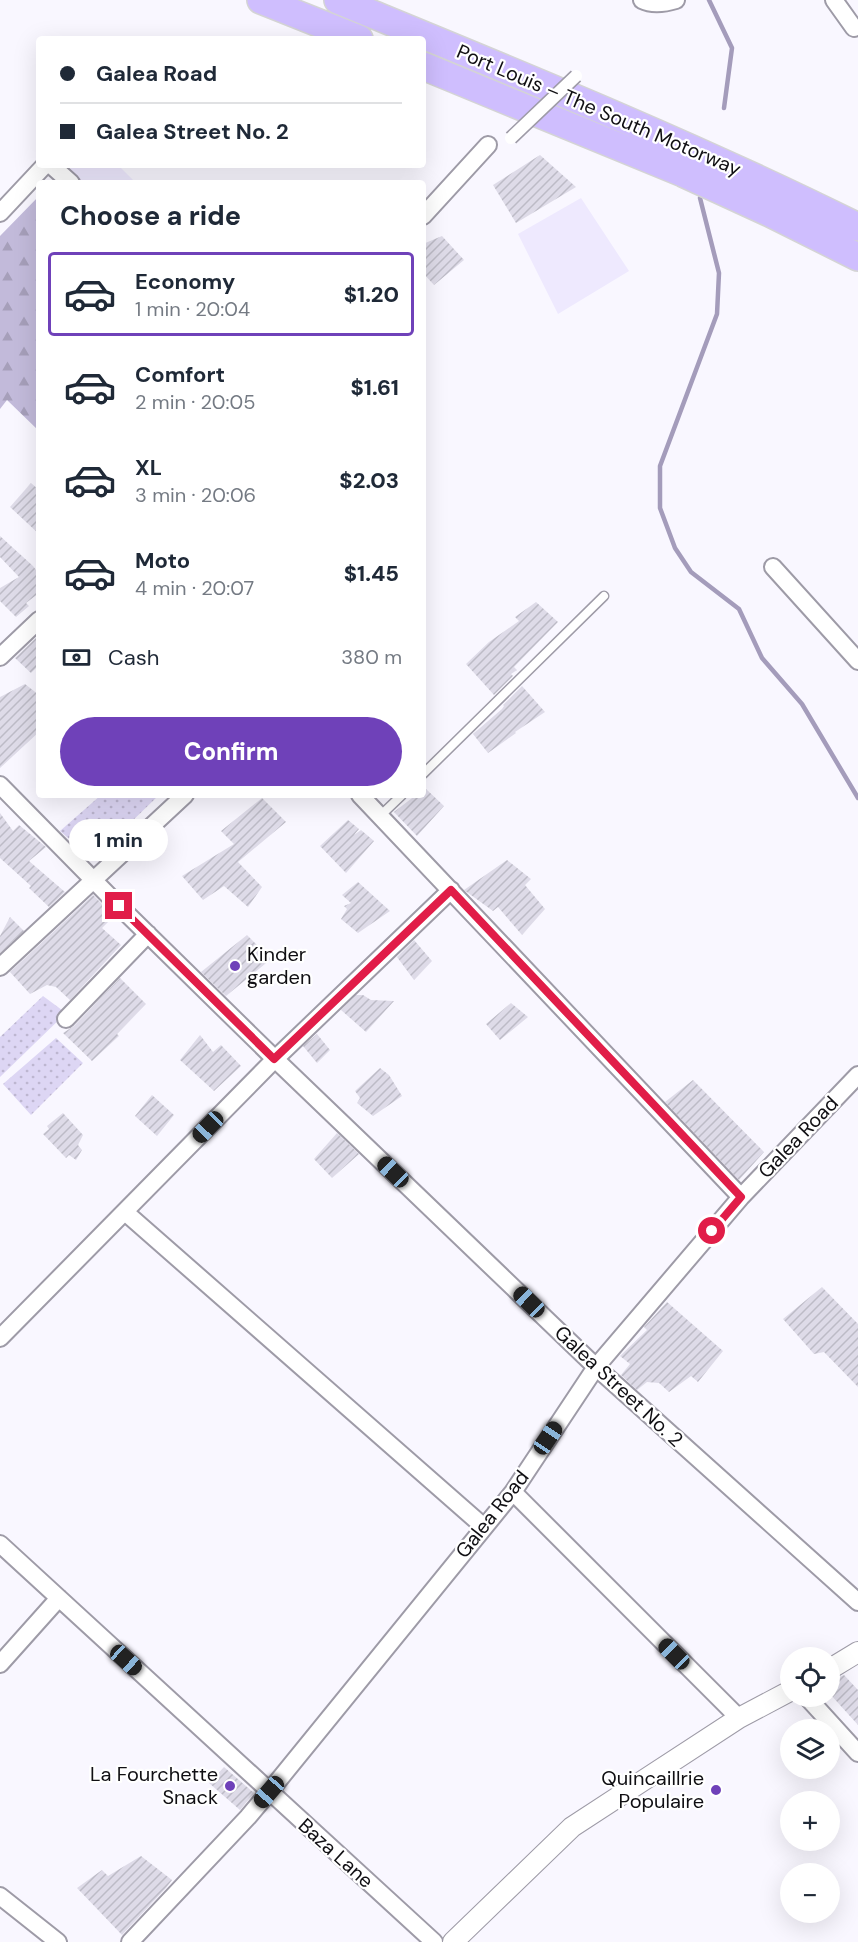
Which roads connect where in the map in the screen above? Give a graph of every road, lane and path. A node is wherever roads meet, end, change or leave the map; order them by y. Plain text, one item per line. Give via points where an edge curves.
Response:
1 (261, 0) edge
2 (338, 0) edge
3 (642, 0) edge
4 (676, 0) edge
5 (834, 0) edge
6 (854, 28) dead end
7 (351, 36) edge
8 (424, 36) edge
9 (426, 37) edge
10 (426, 67) edge
11 (576, 76) dead end
12 (511, 138) dead end
13 (488, 145) dead end
14 (42, 168) edge
15 (54, 168) edge
16 (68, 180) edge
17 (0, 213) edge
18 (426, 213) edge
19 (858, 227) edge
20 (858, 257) edge
21 (774, 567) dead end
22 (604, 596) dead end
23 (36, 623) edge
24 (0, 657) edge
25 (858, 661) edge
26 (426, 771) edge
27 (0, 785) edge
28 (182, 798) edge
29 (363, 798) edge
30 (399, 798) edge
31 (380, 816) junction
32 (95, 880) junction
33 (451, 890) junction
34 (148, 934) junction
35 (0, 967) edge
36 (66, 1018) dead end
37 (274, 1059) junction
38 (858, 1075) edge
39 (741, 1197) junction
40 (125, 1212) junction
41 (0, 1338) edge
42 (596, 1367) junction
43 (513, 1492) junction
44 (484, 1527) junction
45 (0, 1544) edge
46 (59, 1598) junction
47 (858, 1602) edge
48 (858, 1652) edge
49 (840, 1663) edge
50 (0, 1664) edge
51 (780, 1696) edge
52 (816, 1707) edge
53 (738, 1719) junction
54 (858, 1753) edge
55 (269, 1792) junction
56 (0, 1896) edge
57 (58, 1942) edge
58 (130, 1942) edge
59 (434, 1942) edge
60 (453, 1942) edge

1 - 7 highway
2 - 8 highway, Port Louis – The South Motorway
3 - 4 street
5 - 6 street
9 - 19 highway, Port Louis – The South Motorway via 784,190
10 - 20 highway, Port Louis – The South Motorway via 683,173
11 - 12 street, bridge
13 - 18 street
14 - 17 street
15 - 16 street
21 - 25 street
22 - 26 lane
23 - 24 street
27 - 32 street, Galea Street No. 2
28 - 32 street
29 - 31 street
30 - 31 lane
31 - 33 street
32 - 34 street, Galea Street No. 2
32 - 35 street
33 - 37 street
33 - 39 street
34 - 36 street
34 - 37 street, Galea Street No. 2
37 - 40 street
37 - 42 street, Galea Street No. 2
38 - 39 street, Galea Road
39 - 42 street, Galea Road
40 - 41 street
40 - 44 street
42 - 43 street, Galea Road
42 - 47 street, Galea Street No. 2
43 - 44 street, Galea Road
43 - 53 street
44 - 55 street, Galea Road
45 - 46 street, Baza Lane
46 - 50 street
46 - 55 street, Baza Lane
48 - 49 street
51 - 53 street
52 - 54 street
53 - 60 street via 572,1827
55 - 58 street, Galea Road
55 - 59 street, Baza Lane
56 - 57 street

